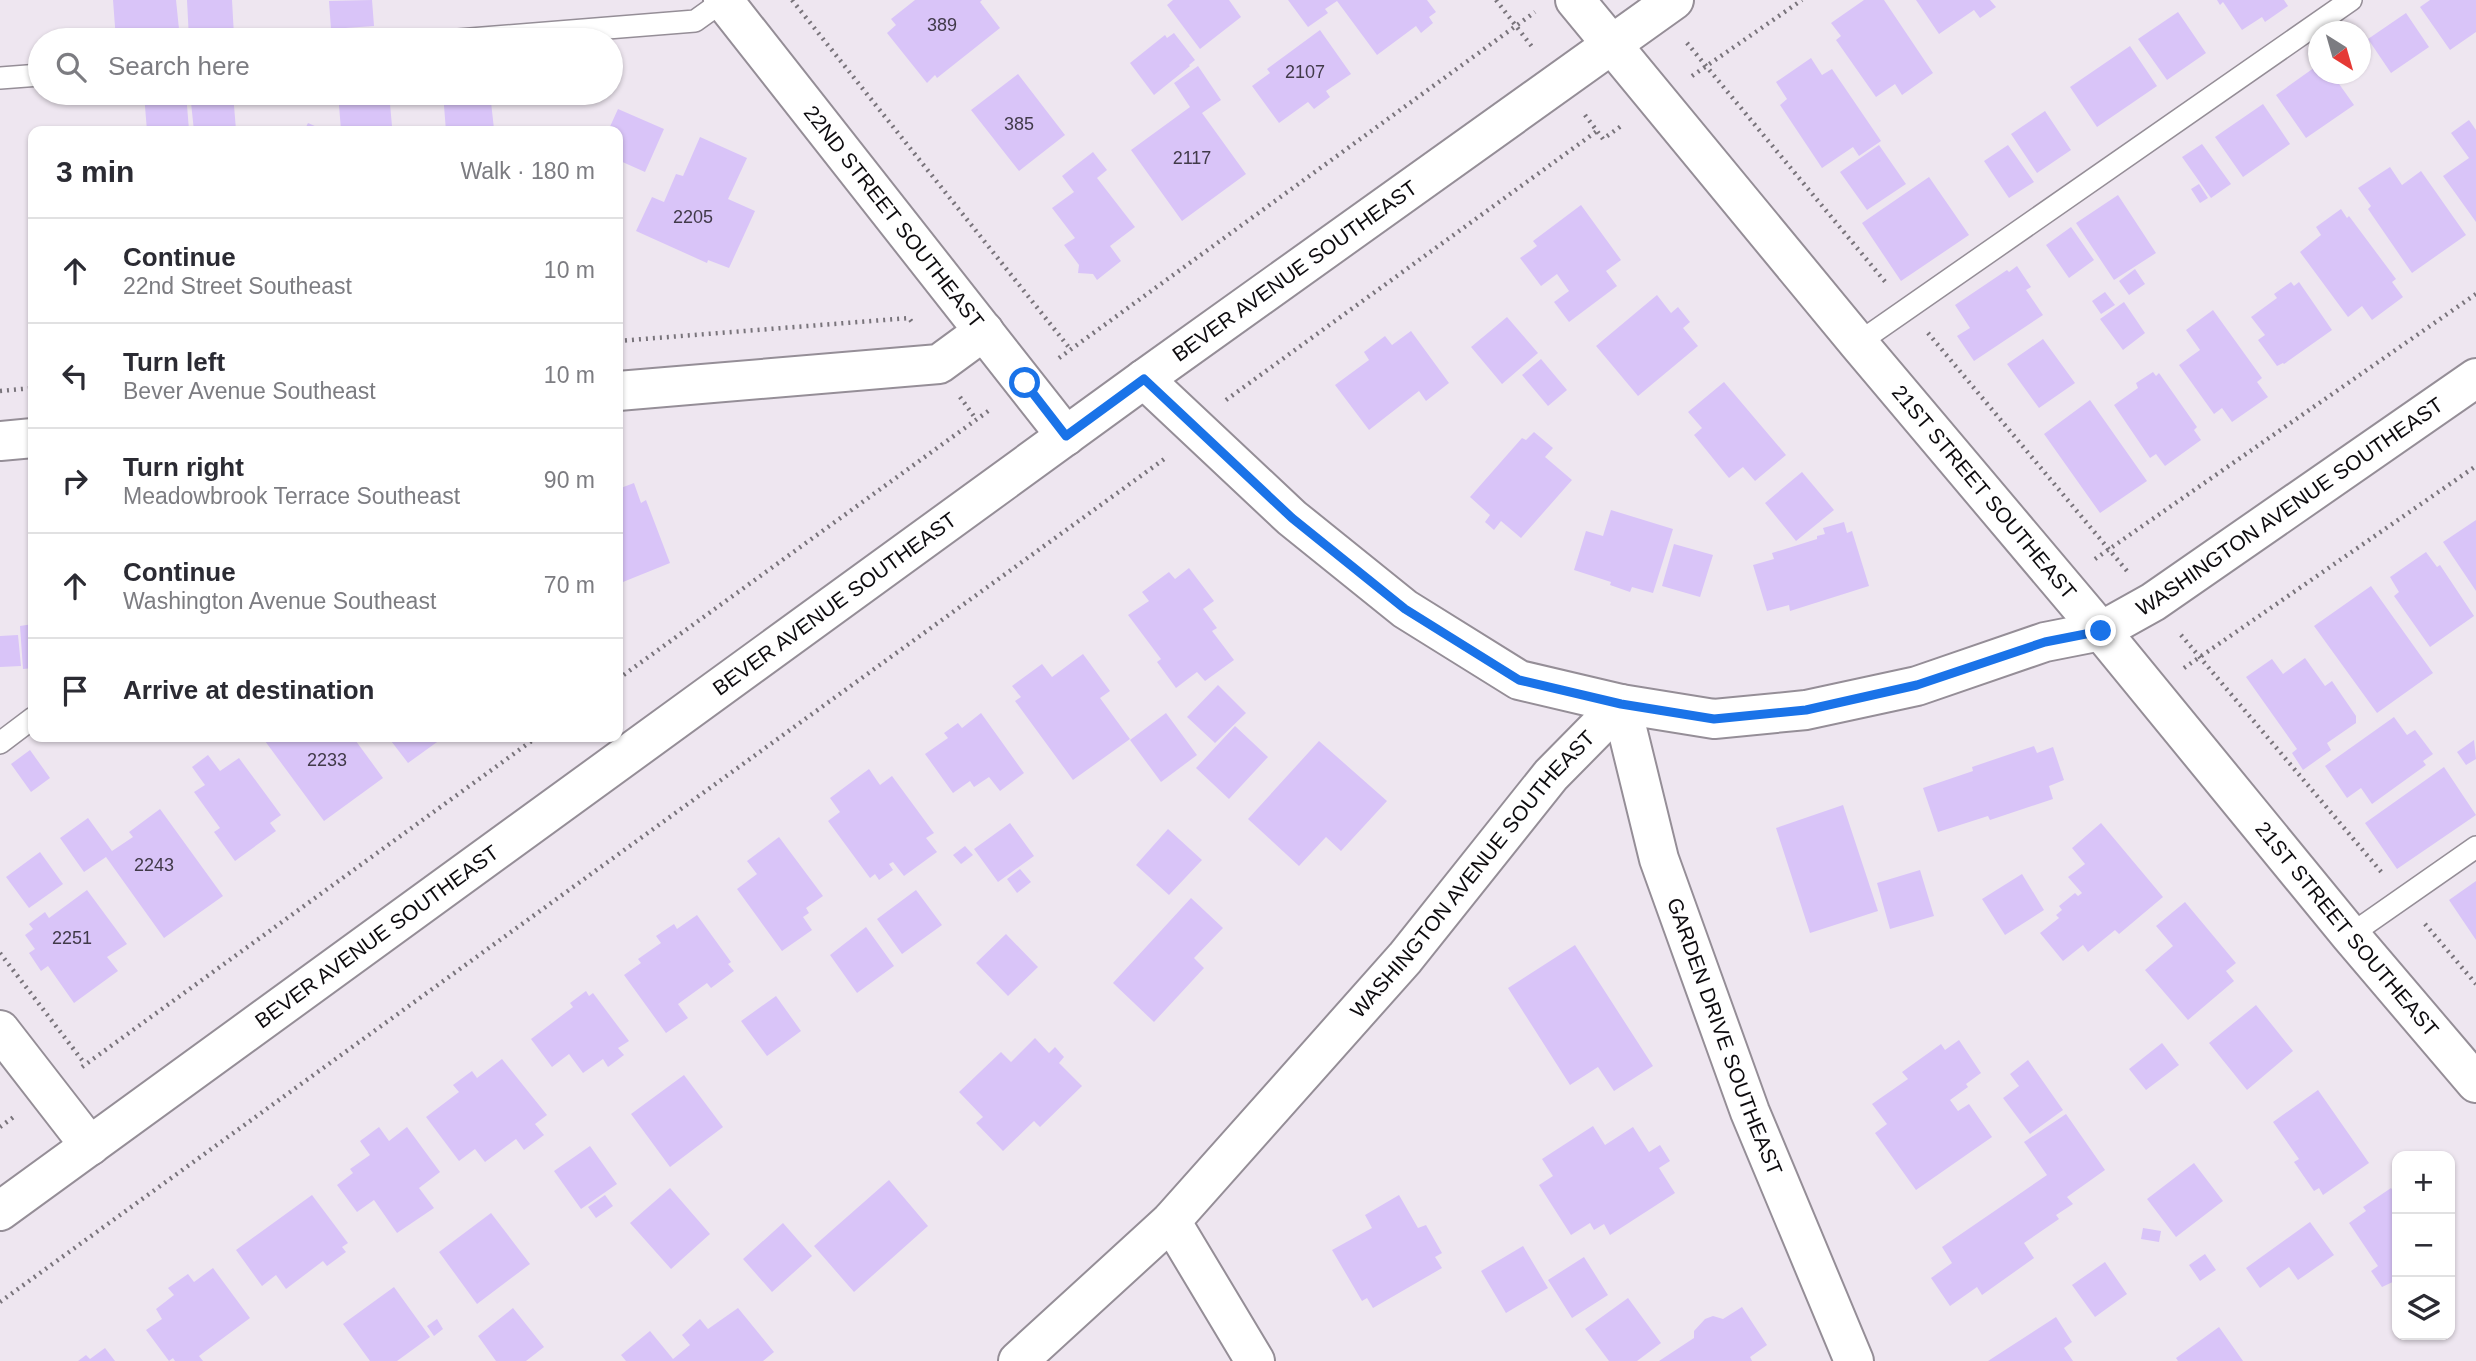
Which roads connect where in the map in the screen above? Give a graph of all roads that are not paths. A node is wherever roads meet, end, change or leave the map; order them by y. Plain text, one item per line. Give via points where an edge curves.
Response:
1 (723, 0) edge
2 (1674, 0) edge
3 (2351, 0) edge
4 (1558, 4) edge
5 (608, 28) edge
6 (1609, 45) junction
7 (28, 76) edge
8 (0, 78) edge
9 (984, 331) junction
10 (1858, 343) junction
11 (2476, 378) edge
12 (1144, 379) junction
13 (623, 391) edge
14 (1066, 436) junction
15 (28, 438) edge
16 (0, 441) edge
17 (2101, 631) junction
18 (1621, 704) junction
19 (28, 722) edge
20 (0, 743) edge
21 (2476, 847) edge
22 (2350, 935) junction
23 (0, 1030) edge
24 (2476, 1083) edge
25 (90, 1146) junction
26 (0, 1211) edge
27 (1171, 1221) junction
28 (1018, 1361) edge
29 (1255, 1361) edge
30 (1854, 1361) edge

1 - 5 lane via 695,21
1 - 9 street, 22ND STREET SOUTHEAST
2 - 6 street, BEVER AVENUE SOUTHEAST
3 - 10 lane
4 - 6 street, 21ST STREET SOUTHEAST
6 - 10 street, 21ST STREET SOUTHEAST
6 - 12 street, BEVER AVENUE SOUTHEAST
7 - 8 lane
9 - 13 street via 939,363
9 - 14 street, 22ND STREET SOUTHEAST
10 - 17 street, 21ST STREET SOUTHEAST
11 - 17 street, WASHINGTON AVENUE SOUTHEAST via 2153,601
12 - 14 street, BEVER AVENUE SOUTHEAST
12 - 18 street via 1292,518 1405,609 1519,680
14 - 25 street, BEVER AVENUE SOUTHEAST
15 - 16 street
17 - 18 street, WASHINGTON AVENUE SOUTHEAST via 2045,642 1917,685 1806,710 1714,719
17 - 22 street, 21ST STREET SOUTHEAST
18 - 27 street, WASHINGTON AVENUE SOUTHEAST via 1551,775 1405,958
18 - 30 street, GARDEN DRIVE SOUTHEAST via 1659,859 1750,1112
19 - 20 lane
21 - 22 lane
22 - 24 street, 21ST STREET SOUTHEAST
23 - 25 street
25 - 26 street, BEVER AVENUE SOUTHEAST
27 - 28 street, WASHINGTON AVENUE SOUTHEAST
27 - 29 street

